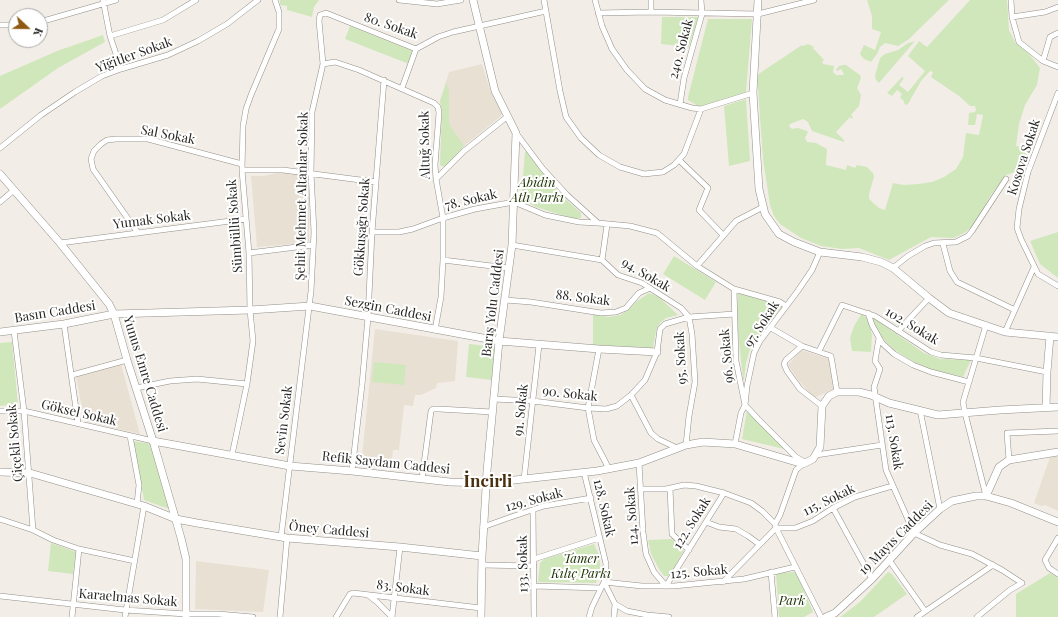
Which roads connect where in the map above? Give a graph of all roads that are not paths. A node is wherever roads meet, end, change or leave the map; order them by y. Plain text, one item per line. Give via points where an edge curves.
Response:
1 (116, 0) edge
2 (196, 0) edge
3 (258, 0) edge
4 (275, 0) edge
5 (399, 0) edge
6 (461, 0) edge
7 (472, 0) edge
8 (544, 0) edge
9 (595, 0) edge
10 (651, 0) edge
11 (701, 0) edge
12 (758, 0) edge
13 (814, 0) edge
14 (1011, 0) edge
15 (104, 2) edge
16 (1058, 7) edge
17 (546, 12) junction
18 (651, 12) junction
19 (598, 13) junction
20 (702, 14) junction
21 (758, 14) junction
22 (1012, 17) junction
23 (48, 20) edge
24 (478, 26) junction
25 (1058, 33) edge
26 (110, 36) junction
27 (416, 49) junction
28 (1043, 61) junction
29 (323, 64) junction
30 (1058, 67) edge
31 (120, 68) junction
32 (384, 80) junction
33 (402, 88) junction
34 (753, 93) junction
35 (1058, 93) edge
36 (680, 104) junction
37 (701, 109) junction
38 (508, 116) junction
39 (516, 133) junction
40 (0, 148) edge
41 (679, 160) junction
42 (242, 167) junction
43 (311, 173) junction
44 (0, 174) edge
45 (436, 179) junction
46 (1006, 179) dead end
47 (376, 182) junction
48 (14, 190) junction
49 (0, 202) edge
50 (514, 202) junction
51 (763, 208) junction
52 (442, 218) junction
53 (246, 219) junction
54 (598, 223) junction
55 (607, 225) junction
56 (372, 232) junction
57 (138, 233) junction
58 (722, 235) junction
59 (60, 243) junction
60 (944, 244) junction
61 (313, 245) junction
62 (512, 245) junction
63 (820, 252) junction
64 (249, 253) junction
65 (443, 260) junction
66 (602, 260) junction
67 (697, 266) junction
68 (1034, 267) junction
69 (508, 268) junction
70 (893, 268) junction
71 (1058, 286) edge
72 (650, 288) junction
73 (734, 289) junction
74 (929, 298) junction
75 (505, 300) junction
76 (310, 306) junction
77 (786, 306) junction
78 (250, 310) junction
79 (1015, 310) junction
80 (868, 313) junction
81 (114, 314) junction
82 (735, 314) junction
83 (688, 316) junction
84 (368, 317) junction
85 (64, 324) junction
86 (986, 325) junction
87 (771, 328) junction
88 (14, 330) junction
89 (435, 330) junction
90 (898, 331) junction
91 (0, 332) edge
92 (1005, 332) junction
93 (1054, 336) edge
94 (879, 338) junction
95 (499, 341) junction
96 (539, 344) junction
97 (802, 346) junction
98 (599, 349) junction
99 (819, 351) junction
100 (657, 352) junction
101 (976, 358) junction
102 (127, 360) junction
103 (1047, 372) junction
104 (72, 375) junction
105 (969, 382) junction
106 (247, 384) junction
107 (136, 388) junction
108 (837, 392) junction
109 (631, 395) junction
110 (876, 397) junction
111 (494, 399) junction
112 (533, 401) junction
113 (745, 405) junction
114 (822, 406) junction
115 (1058, 407) edge
116 (588, 408) junction
117 (1046, 408) junction
118 (920, 410) junction
119 (0, 411) edge
120 (24, 411) junction
121 (492, 412) junction
122 (965, 413) junction
123 (78, 423) junction
124 (1058, 430) edge
125 (130, 436) junction
126 (153, 441) junction
127 (735, 444) junction
128 (686, 445) junction
129 (882, 445) junction
130 (677, 448) junction
131 (1058, 452) edge
132 (232, 455) junction
133 (816, 455) junction
134 (1009, 460) junction
135 (639, 463) junction
136 (803, 464) junction
137 (290, 466) junction
138 (609, 469) junction
139 (352, 471) junction
140 (0, 472) edge
141 (584, 472) junction
142 (30, 473) junction
143 (422, 479) junction
144 (524, 479) junction
145 (487, 483) junction
146 (892, 486) junction
147 (670, 488) junction
148 (640, 489) junction
149 (724, 493) junction
150 (986, 496) junction
151 (591, 498) junction
152 (140, 505) junction
153 (833, 508) junction
154 (940, 509) junction
155 (533, 510) junction
156 (0, 519) edge
157 (176, 519) junction
158 (706, 522) junction
159 (1058, 522) edge
160 (775, 526) junction
161 (483, 528) junction
162 (33, 530) junction
163 (914, 533) junction
164 (284, 538) junction
165 (600, 538) junction
166 (1058, 538) edge
167 (759, 544) junction
168 (400, 547) junction
169 (79, 549) junction
170 (689, 550) junction
171 (482, 556) junction
172 (534, 560) junction
173 (889, 560) junction
174 (135, 561) junction
175 (482, 565) junction
176 (993, 565) junction
177 (534, 566) junction
178 (795, 567) junction
179 (771, 572) junction
180 (1058, 574) edge
181 (872, 579) junction
182 (604, 582) junction
183 (723, 582) junction
184 (534, 586) junction
185 (666, 586) junction
186 (601, 588) junction
187 (367, 594) junction
188 (0, 596) edge
189 (394, 598) junction
190 (73, 604) junction
191 (615, 604) junction
192 (481, 608) junction
193 (125, 610) junction
194 (925, 611) junction
195 (186, 615) edge
196 (837, 615) edge
197 (72, 617) edge
198 (125, 617) edge
199 (253, 617) edge
200 (280, 617) edge
201 (336, 617) edge
202 (392, 617) edge
203 (481, 617) edge
204 (534, 617) edge
205 (589, 617) edge
206 (614, 617) edge
207 (669, 617) edge
208 (775, 617) edge
209 (821, 617) edge
210 (826, 617) edge
211 (917, 617) edge
212 (977, 617) edge

1 - 15 street
2 - 26 street via 163,20
3 - 31 street, Yiğitler Sokak via 227,24 198,41 168,55
4 - 42 street, Sümbüllü Sokak via 279,12 279,29 246,109
5 - 6 street via 437,4
7 - 24 street, Barış Yolu Caddesi
8 - 17 street
9 - 19 street
10 - 18 street
11 - 20 street, 240. Sokak
12 - 21 street
13 - 21 street
14 - 22 street
15 - 23 street
15 - 26 street
16 - 22 street via 1045,12
17 - 24 street, 80. Sokak
17 - 41 street via 566,116 581,138 600,155 620,167 644,174 663,172
18 - 19 street
18 - 20 street
19 - 36 street via 612,49 627,70 645,89 665,100
20 - 21 street
20 - 36 street, 240. Sokak via 684,78
21 - 34 street
22 - 28 street via 1019,42
24 - 27 street, 80. Sokak via 438,37
24 - 38 street, Barış Yolu Caddesi via 495,91
25 - 28 street via 1050,37
26 - 31 street
27 - 29 street, 80. Sokak via 323,13 319,20
27 - 33 street
28 - 30 street
29 - 32 street, Altuğ Sokak via 335,62
29 - 43 street, Şehit Mehmet Altanlar Sokak via 312,112
31 - 40 street, Yiğitler Sokak via 74,92
32 - 33 street, Altuğ Sokak
32 - 47 street, Gökkuşağı Sokak
33 - 45 street, Altuğ Sokak via 434,102 438,107
34 - 37 street
34 - 51 street via 759,189
35 - 68 street, Kosova Sokak via 1030,167 1019,209 1018,228
36 - 37 street
37 - 41 street via 684,154
38 - 39 street, Barış Yolu Caddesi
38 - 45 street via 464,151
39 - 50 street, Barış Yolu Caddesi
39 - 54 street via 543,169
41 - 58 street via 708,188 699,210
42 - 43 street, Sal Sokak via 253,173 283,170
42 - 53 street, Sümbüllü Sokak
42 - 57 street, Sal Sokak via 148,139 116,139 101,144 91,159 93,169
43 - 47 street, Sal Sokak
43 - 61 street, Şehit Mehmet Altanlar Sokak
44 - 48 street, Yunus Emre Caddesi
45 - 52 street, Altuğ Sokak
46 - 60 street via 968,236
47 - 56 street, Gökkuşağı Sokak
48 - 49 street
48 - 59 street, Yunus Emre Caddesi
50 - 52 street, 78. Sokak
50 - 54 street, 78. Sokak via 545,215
50 - 62 street, Barış Yolu Caddesi
51 - 58 street via 736,221
51 - 63 street via 779,234
52 - 56 street, 78. Sokak via 399,232
52 - 65 street, Altuğ Sokak
53 - 57 street, Yumak Sokak
53 - 64 street, Sümbüllü Sokak
54 - 55 street, 78. Sokak
55 - 66 street, 94. Sokak
55 - 67 street, 78. Sokak via 630,226 657,233
56 - 84 street, Gökkuşağı Sokak
57 - 59 street, Yumak Sokak
58 - 67 street
59 - 81 street, Yunus Emre Caddesi
60 - 70 street via 934,243 925,246
60 - 79 street via 950,271 957,282
61 - 64 street
61 - 76 street, Şehit Mehmet Altanlar Sokak
62 - 66 street
62 - 69 street, Barış Yolu Caddesi
63 - 70 street via 862,257
63 - 77 street, 97. Sokak via 812,270
64 - 78 street, Sümbüllü Sokak
65 - 69 street
65 - 89 street, Altuğ Sokak via 441,298
66 - 72 street, 94. Sokak via 618,275
67 - 73 street, 78. Sokak
68 - 71 street, Kosova Sokak via 1038,274
68 - 79 street
69 - 75 street, Barış Yolu Caddesi
70 - 74 street
72 - 75 street, 88. Sokak via 639,293 626,308 616,312 601,313
72 - 83 street, 94. Sokak via 681,308
73 - 77 street, 78. Sokak
73 - 82 street, 96. Sokak
74 - 86 street via 949,313
74 - 90 street
75 - 95 street, Barış Yolu Caddesi
76 - 78 street, Sezgin Caddesi
76 - 84 street, Sezgin Caddesi
76 - 137 street, Sevin Sokak
77 - 87 street, 97. Sokak
78 - 81 street, Sezgin Caddesi
78 - 106 street, Sümbüllü Sokak via 252,342
79 - 92 street
80 - 90 street, 102. Sokak
80 - 94 street
80 - 99 street, 102. Sokak via 842,305
81 - 85 street, Basın Caddesi
81 - 102 street, Yunus Emre Caddesi
82 - 83 street, 90. Sokak
82 - 113 street, 96. Sokak via 736,361
83 - 100 street, 90. Sokak via 665,324 660,329
83 - 128 street, 95. Sokak via 696,382
84 - 89 street, Sezgin Caddesi
84 - 139 street, Gökkuşağı Sokak
85 - 88 street, Basın Caddesi
85 - 104 street
86 - 92 street
86 - 101 street
87 - 97 street
87 - 113 street, 97. Sokak via 754,353
88 - 91 street, Basın Caddesi
88 - 120 street, Çiçekli Sokak
89 - 95 street, Sezgin Caddesi
90 - 101 street, 102. Sokak via 931,352
92 - 93 street
93 - 103 street
94 - 105 street via 894,354 913,365
94 - 110 street, 113. Sokak via 874,361 880,369 874,387
95 - 96 street, Sezgin Caddesi
95 - 111 street, Barış Yolu Caddesi
96 - 98 street, Sezgin Caddesi
96 - 112 street, 91. Sokak
97 - 99 street
97 - 114 street via 784,364 800,389
98 - 100 street, Sezgin Caddesi
98 - 116 street
99 - 108 street via 831,356
100 - 109 street, 90. Sokak via 645,380
101 - 103 street, 102. Sokak
101 - 105 street
102 - 104 street
102 - 107 street, Yunus Emre Caddesi
103 - 117 street
104 - 123 street
105 - 122 street via 963,402
106 - 107 street via 197,379
106 - 132 street, Sümbüllü Sokak
107 - 126 street, Yunus Emre Caddesi
108 - 110 street via 859,392
108 - 114 street via 829,396
109 - 116 street, 90. Sokak via 617,406 606,409
109 - 130 street via 651,433
110 - 118 street via 889,403
110 - 129 street, 113. Sokak
111 - 112 street, 90. Sokak
111 - 121 street, Barış Yolu Caddesi
112 - 116 street, 90. Sokak
112 - 144 street, 91. Sokak
113 - 127 street, 96. Sokak via 741,412
113 - 136 street via 796,457 802,460
114 - 133 street via 820,447
115 - 117 street
116 - 138 street via 594,440
117 - 122 street
118 - 122 street via 938,415
118 - 154 street
119 - 120 street, Göksel Sokak
120 - 123 street, Göksel Sokak
120 - 142 street, Çiçekli Sokak
121 - 143 street via 438,409 431,411
121 - 145 street, Barış Yolu Caddesi
122 - 150 street
123 - 125 street, Göksel Sokak
124 - 134 street via 1007,433
125 - 126 street, Göksel Sokak
125 - 152 street
126 - 132 street, Refik Saydam Caddesi
126 - 157 street, Yunus Emre Caddesi
127 - 128 street, Refik Saydam Caddesi via 703,442
127 - 136 street, Refik Saydam Caddesi
128 - 130 street, Refik Saydam Caddesi
129 - 133 street
129 - 146 street, 113. Sokak via 886,470
130 - 135 street, Refik Saydam Caddesi
131 - 134 street
132 - 137 street, Refik Saydam Caddesi
133 - 136 street
134 - 150 street via 999,467
135 - 138 street, Refik Saydam Caddesi
135 - 148 street, 124. Sokak
136 - 160 street via 796,470
137 - 139 street, Refik Saydam Caddesi
137 - 164 street, Sevin Sokak
138 - 141 street, Refik Saydam Caddesi
139 - 143 street, Refik Saydam Caddesi
140 - 142 street
141 - 144 street, Refik Saydam Caddesi
141 - 151 street, 128. Sokak
142 - 152 street
142 - 162 street, Çiçekli Sokak
143 - 145 street, Refik Saydam Caddesi
144 - 145 street, Refik Saydam Caddesi
145 - 161 street, Barış Yolu Caddesi
146 - 153 street, 115. Sokak via 855,497
146 - 163 street, 113. Sokak
147 - 148 street
147 - 149 street via 696,486
147 - 170 street via 672,534
148 - 185 street, 124. Sokak via 646,554 654,572
149 - 158 street, 122. Sokak
149 - 160 street via 751,503
150 - 154 street, 19 Mayıs Caddesi via 952,501
150 - 159 street, 19 Mayıs Caddesi
151 - 155 street, 129. Sokak
151 - 165 street, 128. Sokak
152 - 157 street
152 - 174 street
153 - 160 street, 115. Sokak via 813,521 795,528
153 - 181 street
154 - 163 street, 19 Mayıs Caddesi
155 - 161 street, 129. Sokak
155 - 172 street, 133. Sokak
156 - 162 street
157 - 164 street, Öney Caddesi
157 - 195 street, Yunus Emre Caddesi via 186,559
158 - 167 street via 736,529
158 - 170 street, 122. Sokak
160 - 167 street
160 - 178 street
161 - 171 street, Barış Yolu Caddesi
162 - 169 street
163 - 173 street, 19 Mayıs Caddesi
163 - 176 street via 940,545 972,554
164 - 168 street, Öney Caddesi
164 - 200 street, Sevin Sokak
165 - 172 street
165 - 182 street, 128. Sokak via 606,564
166 - 180 street via 1045,560 1049,568
167 - 183 street
168 - 171 street, Öney Caddesi
168 - 189 street
169 - 174 street
169 - 190 street
170 - 185 street, 122. Sokak
171 - 175 street, Barış Yolu Caddesi
172 - 177 street, 133. Sokak
173 - 181 street, 19 Mayıs Caddesi
173 - 194 street
174 - 193 street
175 - 177 street
175 - 192 street, Barış Yolu Caddesi
176 - 194 street
176 - 212 street via 1022,583
177 - 184 street, 133. Sokak
178 - 179 street, 125. Sokak
178 - 209 street
179 - 183 street, 125. Sokak
179 - 208 street
181 - 196 street, 19 Mayıs Caddesi
182 - 185 street, 125. Sokak
182 - 186 street, 128. Sokak
182 - 191 street
183 - 185 street, 125. Sokak
184 - 186 street
184 - 204 street, 133. Sokak
186 - 205 street, 128. Sokak
187 - 189 street, 83. Sokak
187 - 201 street, 83. Sokak via 350,594
187 - 202 street
188 - 190 street, Karaelmas Sokak
189 - 192 street, 83. Sokak
189 - 202 street
190 - 193 street, Karaelmas Sokak
190 - 197 street
191 - 206 street
191 - 207 street via 627,611
192 - 203 street, Barış Yolu Caddesi
193 - 195 street, Karaelmas Sokak
193 - 198 street
194 - 211 street
195 - 199 street, Karaelmas Sokak
196 - 210 street, 19 Mayıs Caddesi

